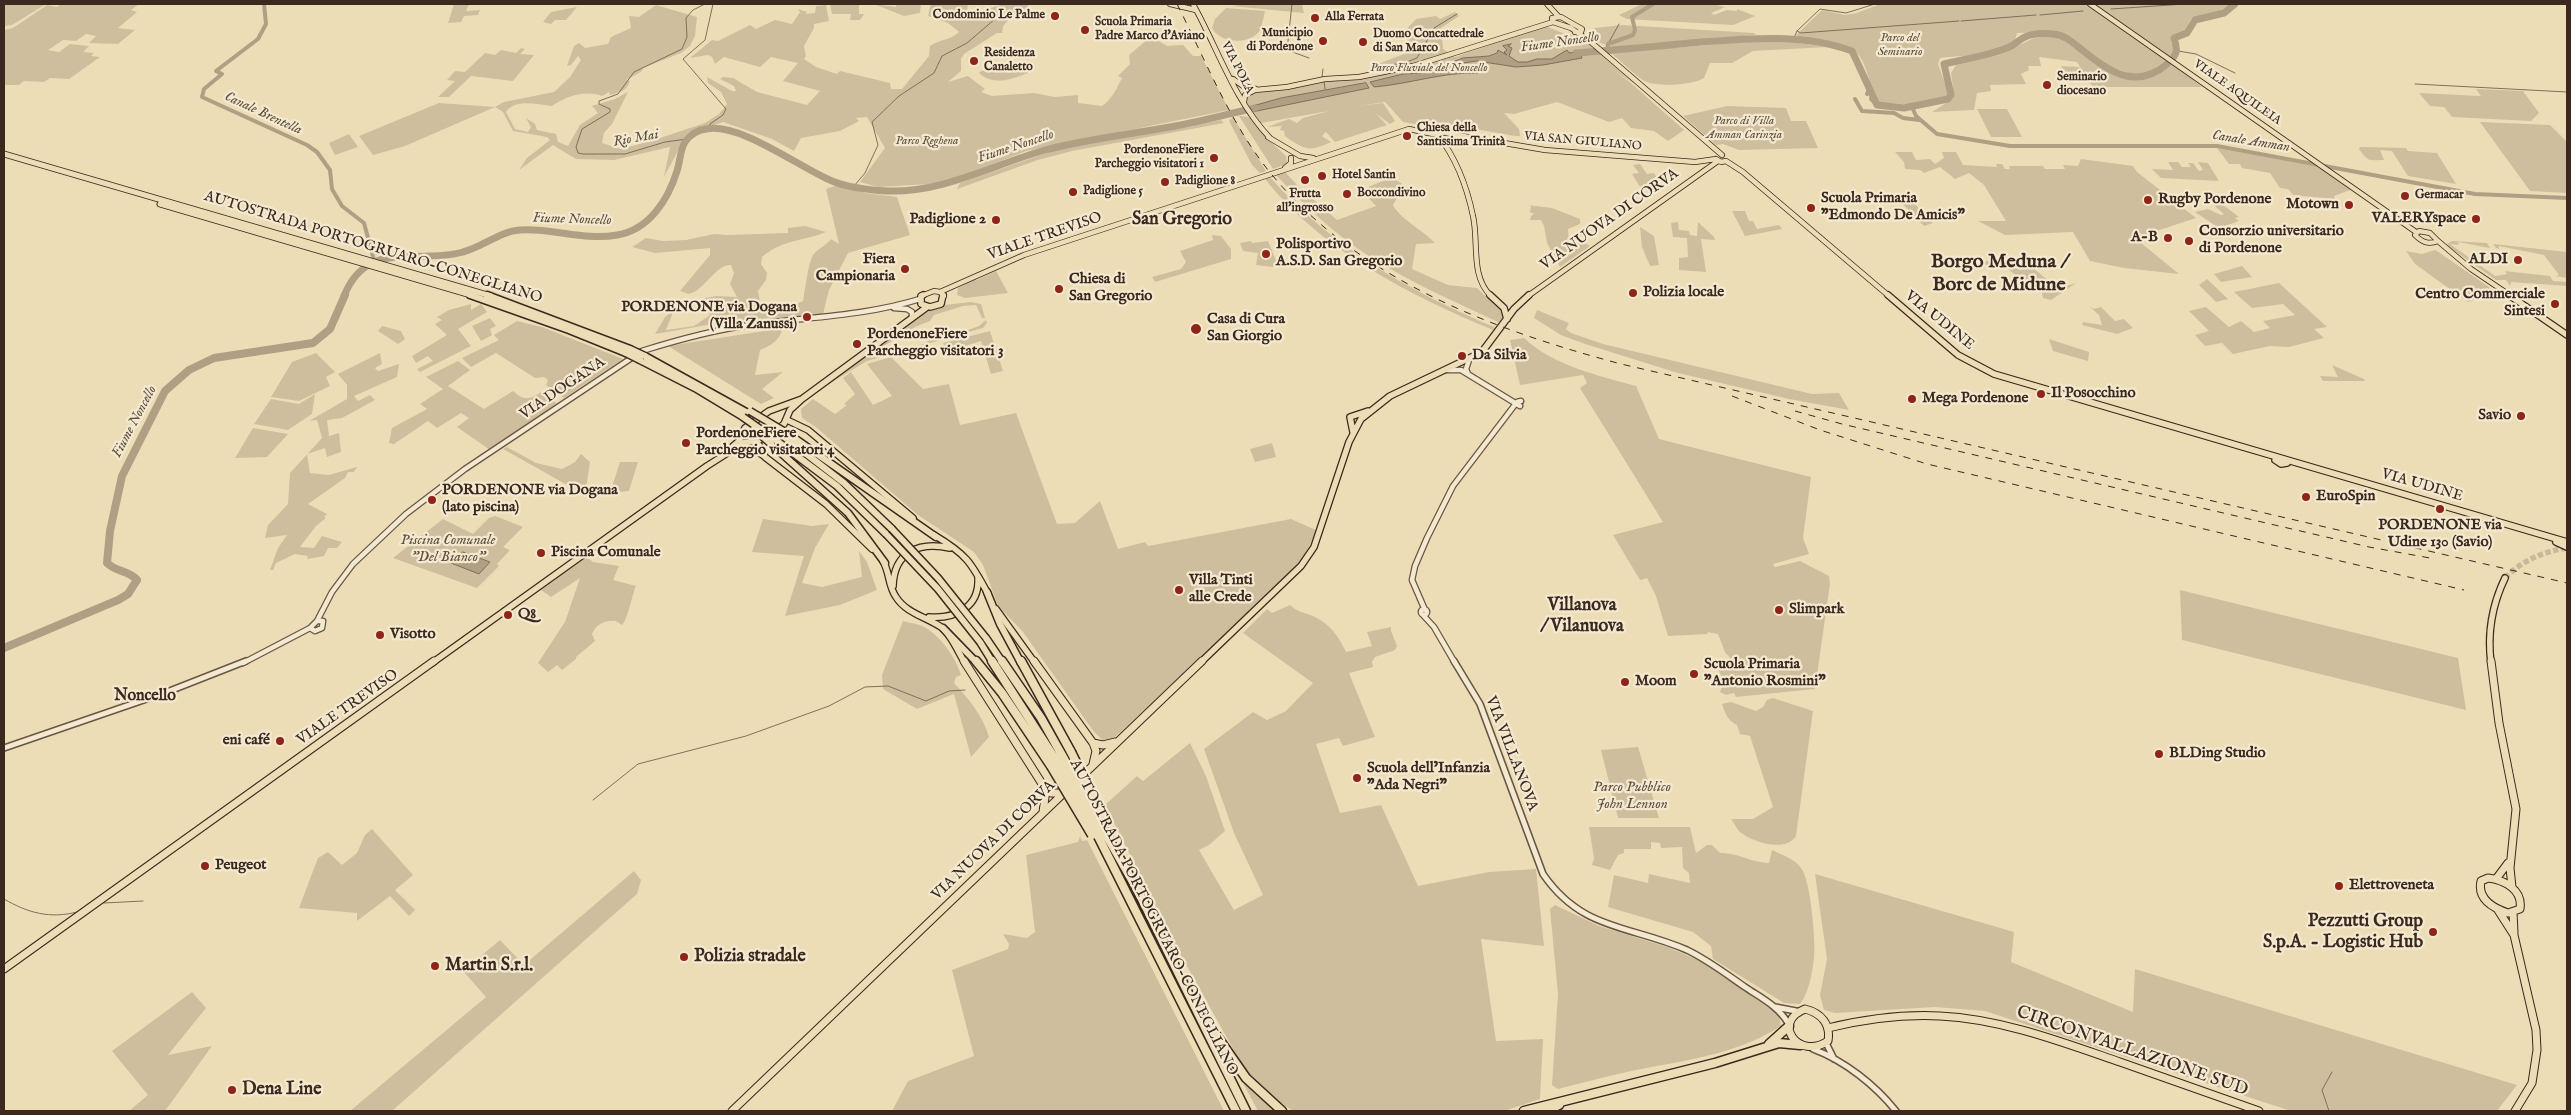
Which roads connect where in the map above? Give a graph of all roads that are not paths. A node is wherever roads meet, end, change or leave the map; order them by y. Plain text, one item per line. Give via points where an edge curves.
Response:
1 (1170, 4) edge
2 (1193, 4) edge
3 (1547, 4) edge
4 (2090, 4) edge
5 (1196, 10) junction
6 (1558, 16) junction
7 (1554, 22) junction
8 (1562, 22) junction
9 (1572, 27) junction
10 (1581, 31) junction
11 (1575, 32) junction
12 (1592, 43) junction
13 (1230, 76) junction
14 (1259, 89) junction
15 (1244, 103) junction
16 (1443, 136) junction
17 (1268, 137) junction
18 (4, 154) edge
19 (1718, 158) junction
20 (4, 159) edge
21 (1303, 159) junction
22 (1292, 162) junction
23 (198, 213) junction
24 (2398, 217) junction
25 (2416, 232) junction
26 (2426, 232) junction
27 (2438, 241) junction
28 (2428, 244) junction
29 (2471, 268) junction
30 (940, 292) junction
31 (920, 299) junction
32 (1499, 303) junction
33 (1519, 304) junction
34 (1506, 306) junction
35 (926, 307) junction
36 (890, 308) junction
37 (1509, 316) junction
38 (911, 320) junction
39 (2567, 335) edge
40 (642, 358) junction
41 (1468, 360) junction
42 (1460, 364) junction
43 (1445, 370) junction
44 (1465, 371) junction
45 (802, 399) junction
46 (778, 409) junction
47 (745, 415) junction
48 (787, 418) junction
49 (1358, 419) junction
50 (1353, 432) junction
51 (742, 435) junction
52 (779, 438) junction
53 (752, 441) junction
54 (730, 452) junction
55 (765, 457) junction
56 (707, 466) junction
57 (936, 537) junction
58 (2567, 545) edge
59 (965, 556) junction
60 (885, 563) junction
61 (976, 568) junction
62 (2505, 578) tunnel mouth
63 (987, 592) junction
64 (894, 593) junction
65 (921, 616) junction
66 (317, 620) junction
67 (310, 628) junction
68 (944, 628) junction
69 (1121, 739) junction
70 (1093, 743) junction
71 (4, 748) edge
72 (1057, 762) junction
73 (1092, 766) junction
74 (1046, 790) junction
75 (1064, 793) junction
76 (1042, 814) junction
77 (1098, 828) junction
78 (2510, 858) junction
79 (2496, 879) junction
80 (2512, 887) junction
81 (2498, 910) junction
82 (2513, 912) junction
83 (2514, 935) junction
84 (4, 969) edge
85 (1188, 993) junction
86 (1774, 1006) junction
87 (1796, 1011) junction
88 (1788, 1024) junction
89 (1827, 1025) junction
90 (1826, 1042) junction
91 (1800, 1045) junction
92 (1767, 1046) junction
93 (1813, 1049) junction
94 (1836, 1062) junction
95 (1573, 1098) junction
96 (732, 1111) edge
97 (1236, 1111) edge
98 (1246, 1111) edge
99 (1282, 1111) edge
100 (1524, 1111) edge
101 (1541, 1111) edge
102 (1548, 1111) edge
103 (1896, 1111) edge
104 (2260, 1111) edge
105 (2515, 1111) edge

1 - 5 main road
2 - 5 main road, VIA POLA
3 - 6 main road
4 - 24 main road, VIALE AQUILEIA
5 - 13 main road, VIA POLA
6 - 7 main road via 1552,18
6 - 8 main road
7 - 8 main road
7 - 14 main road via 1413,66 1359,77 1321,79 1294,86
8 - 9 main road
9 - 10 main road via 1580,27
9 - 11 main road
10 - 11 main road
10 - 12 main road
11 - 12 main road
12 - 19 main road via 1710,147
13 - 14 main road via 1240,85
13 - 15 main road, VIA POLA
14 - 15 main road via 1247,93
15 - 17 main road, VIA POLA
16 - 19 main road, VIA SAN GIULIANO via 1559,152 1695,162
16 - 21 main road, VIA SAN GIULIANO via 1404,128 1316,158
16 - 32 main road via 1474,218 1480,281 1484,291
17 - 21 main road, VIA POLA
17 - 22 main road, VIA POLA
18 - 23 highway, AUTOSTRADA PORTOGRUARO-CONEGLIANO
19 - 33 main road, VIA NUOVA DI CORVA
19 - 58 main road, VIA UDINE via 1743,172 1958,355 1976,366 2263,453 2276,458 2281,464 2287,461 2301,464
20 - 23 highway, AUTOSTRADA PORTOGRUARO-CONEGLIANO
21 - 22 main road
21 - 22 main road
22 - 30 main road, VIALE TREVISO via 1283,170 1024,255
23 - 40 highway, AUTOSTRADA PORTOGRUARO-CONEGLIANO, bridge via 510,305
24 - 25 main road, VIALE AQUILEIA
24 - 26 main road, VIALE AQUILEIA
25 - 26 main road
25 - 28 main road, VIALE AQUILEIA via 2416,237
26 - 27 main road, VIALE AQUILEIA
27 - 28 main road
27 - 29 main road, VIALE AQUILEIA
28 - 29 main road, VIALE AQUILEIA
29 - 39 main road, VIALE AQUILEIA
30 - 31 main road, VIALE TREVISO via 926,292
30 - 35 main road, VIALE TREVISO via 944,296 940,304
31 - 35 main road
31 - 36 street, VIA DOGANA
32 - 34 main road
32 - 37 main road
33 - 34 main road
33 - 37 main road, VIA NUOVA DI CORVA
34 - 37 main road
35 - 38 main road, VIALE TREVISO
36 - 38 street, VIA DOGANA via 907,309 913,314
36 - 66 street, VIA DOGANA via 748,325 642,351 458,474 411,510 357,559
37 - 41 main road, VIA NUOVA DI CORVA via 1488,347
38 - 45 main road, VIALE TREVISO
40 - 47 highway, AUTOSTRADA PORTOGRUARO-CONEGLIANO
40 - 47 highway, AUTOSTRADA PORTOGRUARO-CONEGLIANO via 730,402
41 - 42 main road, VIA NUOVA DI CORVA
41 - 44 street
42 - 43 main road, VIA NUOVA DI CORVA
42 - 44 street
43 - 44 street
43 - 49 main road, VIA NUOVA DI CORVA via 1390,396
44 - 86 street, VIA VILLANOVA via 1519,403 1453,486 1440,508 1413,574 1413,586 1424,612 1484,713 1543,874 1555,894 1578,912 1592,920 1668,943 1700,957
45 - 46 main road, VIALE TREVISO
45 - 48 main road, VIALE TREVISO
46 - 48 main road
46 - 51 main road, VIALE TREVISO via 753,422 742,430
47 - 52 highway, bridge
47 - 52 highway, AUTOSTRADA PORTOGRUARO-CONEGLIANO, bridge
48 - 53 main road, VIALE TREVISO via 767,438
48 - 57 main road via 808,430
49 - 50 main road, VIA NUOVA DI CORVA
49 - 50 main road via 1350,422
50 - 69 main road, VIA NUOVA DI CORVA via 1314,547 1301,566
51 - 53 main road
51 - 56 main road, VIALE TREVISO
52 - 57 highway
52 - 60 highway via 868,534
52 - 72 highway, AUTOSTRADA PORTOGRUARO-CONEGLIANO, bridge via 889,531 983,640
53 - 54 main road, VIALE TREVISO
53 - 55 main road via 759,445
54 - 55 main road via 748,447
54 - 56 main road, VIALE TREVISO
55 - 60 main road via 826,504
56 - 84 main road, VIALE TREVISO
57 - 59 main road
59 - 61 main road
59 - 64 main road via 937,545 910,551 894,571
60 - 64 main road
61 - 63 main road
61 - 65 main road via 979,587 967,608 944,618
62 - 78 main road via 2492,603 2488,634 2516,809
63 - 70 main road via 1005,624
63 - 77 highway, bridge via 1000,624 1071,752
64 - 65 main road via 902,605
65 - 68 main road
66 - 67 street, VIA DOGANA
66 - 67 street, VIA DOGANA via 324,621 322,628 315,631
67 - 71 street via 258,656 200,680
68 - 72 highway
68 - 74 main road
69 - 70 main road via 1103,745
69 - 73 main road, VIA NUOVA DI CORVA
70 - 73 main road via 1096,750
72 - 77 highway, bridge
72 - 77 highway, AUTOSTRADA PORTOGRUARO-CONEGLIANO, bridge
73 - 75 main road, VIA NUOVA DI CORVA
74 - 75 main road via 1051,794
74 - 76 main road
75 - 76 main road, VIA NUOVA DI CORVA
76 - 96 main road, VIA NUOVA DI CORVA
77 - 85 highway, AUTOSTRADA PORTOGRUARO-CONEGLIANO via 1127,871
77 - 97 highway, AUTOSTRADA PORTOGRUARO-CONEGLIANO via 1110,864
78 - 79 main road
78 - 80 main road
79 - 80 main road
79 - 81 main road via 2484,879 2479,887 2485,899
80 - 82 main road via 2520,896 2521,905
81 - 82 main road
81 - 83 main road
82 - 83 main road
83 - 105 main road via 2533,1010 2537,1050 2532,1083
85 - 98 highway, AUTOSTRADA PORTOGRUARO-CONEGLIANO
85 - 99 highway via 1238,1071
86 - 87 street
86 - 88 street
87 - 88 main road
87 - 89 main road via 1812,1010
88 - 91 main road
88 - 92 highway
89 - 90 main road via 1829,1036
89 - 104 main road, CIRCONVALLAZIONE SUD via 1911,1016 2002,1023 2064,1041
90 - 93 main road
90 - 94 street
91 - 92 highway via 1790,1042
91 - 93 main road
92 - 95 highway
93 - 94 street
94 - 103 street via 1878,1091
95 - 100 highway
95 - 101 highway
95 - 102 highway

